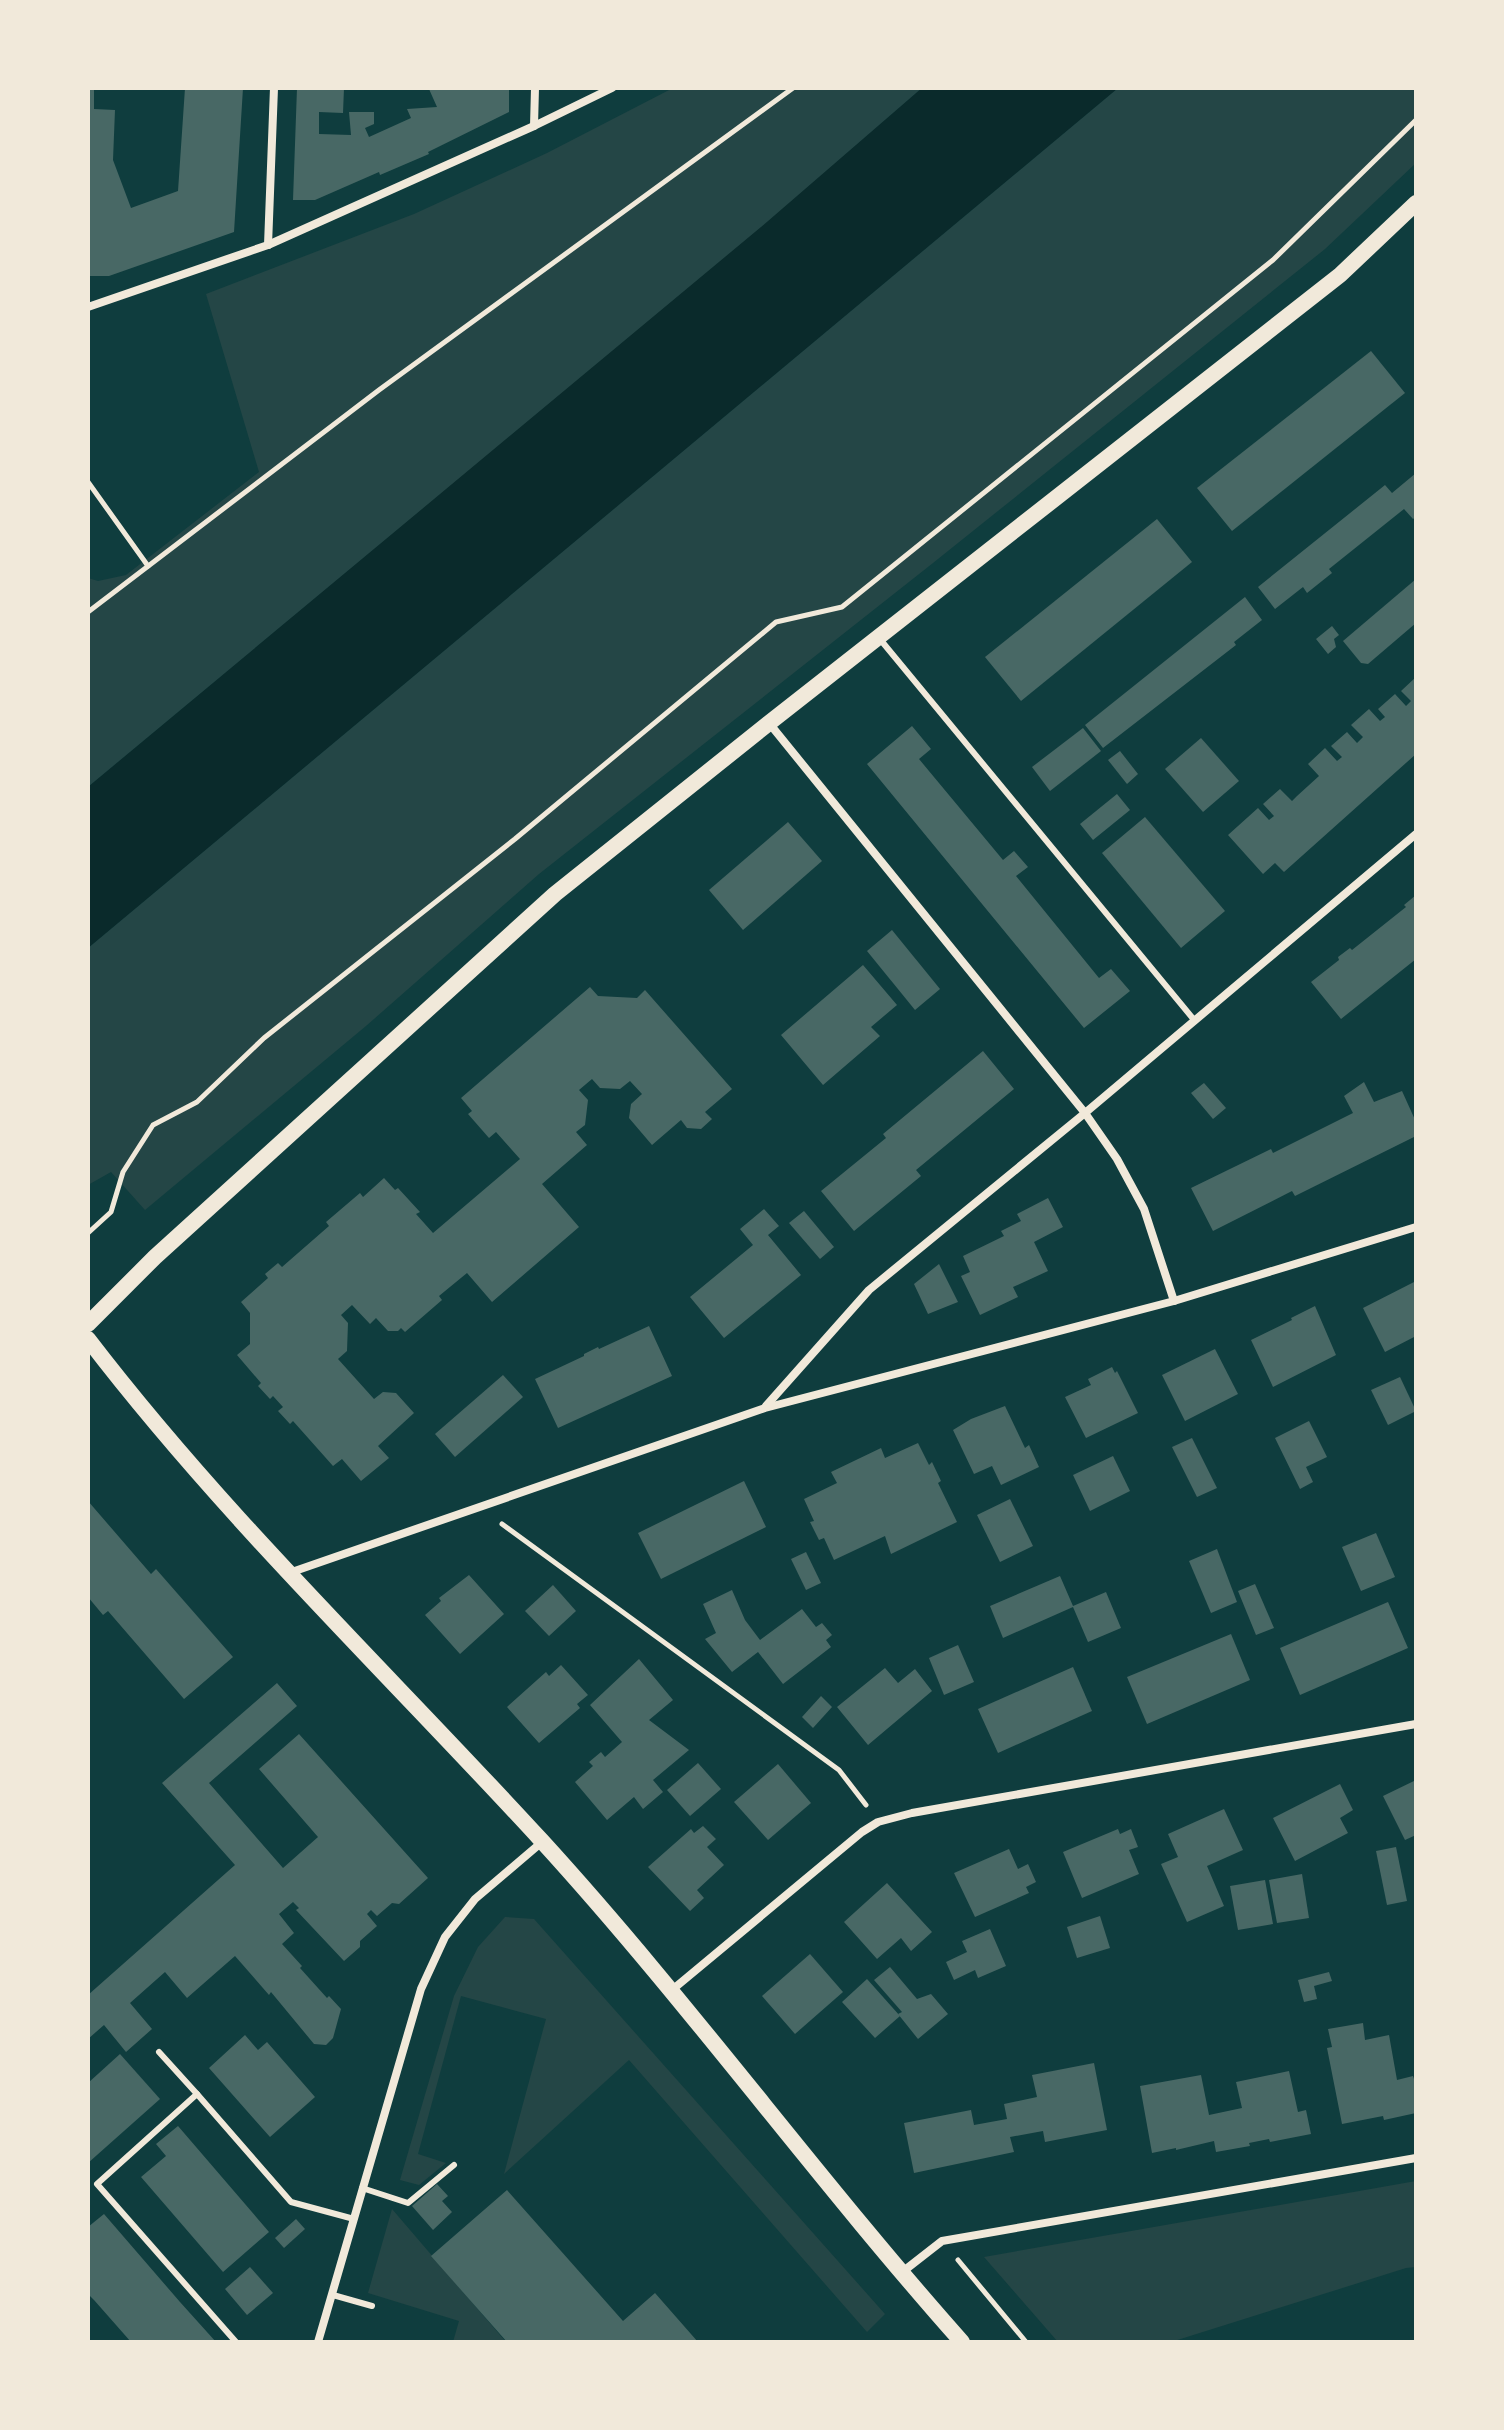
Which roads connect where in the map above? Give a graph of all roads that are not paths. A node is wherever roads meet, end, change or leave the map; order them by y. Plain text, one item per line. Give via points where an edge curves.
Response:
1 (274, 88) edge
2 (535, 88) edge
3 (612, 88) edge
4 (534, 126) junction
5 (1416, 203) edge
6 (268, 245) junction
7 (88, 307) edge
8 (879, 638) junction
9 (769, 723) junction
10 (1416, 834) edge
11 (1195, 1021) junction
12 (1085, 1113) junction
13 (1416, 1227) edge
14 (1174, 1301) junction
15 (88, 1324) edge
16 (88, 1339) edge
17 (765, 1408) junction
18 (289, 1573) junction
19 (1416, 1724) edge
20 (542, 1842) junction
21 (672, 1990) junction
22 (159, 2052) dead end
23 (197, 2094) junction
24 (1416, 2158) edge
25 (454, 2165) dead end
26 (362, 2188) junction
27 (354, 2219) junction
28 (901, 2273) junction
29 (333, 2295) junction
30 (372, 2306) dead end
31 (236, 2342) edge
32 (318, 2342) edge
33 (962, 2342) edge

1 - 6 street
2 - 4 street
3 - 4 street
4 - 6 street
5 - 8 main road via 1340,275
6 - 7 street
8 - 9 main road
8 - 11 lane
9 - 12 street
9 - 15 main road via 555,894
10 - 11 street
11 - 12 street
12 - 14 street via 1144,1209
12 - 17 street via 869,1290
13 - 14 street
14 - 17 street
16 - 18 main road
17 - 18 street
18 - 20 main road
19 - 21 street via 878,1822
20 - 21 main road
20 - 26 street via 475,1899 445,1937 421,1989
21 - 28 main road
22 - 23 lane
23 - 27 lane via 291,2202
23 - 31 lane via 97,2184
24 - 28 street via 942,2241
25 - 26 lane via 408,2203
26 - 27 street
27 - 29 street
28 - 33 main road
29 - 30 lane
29 - 32 street

